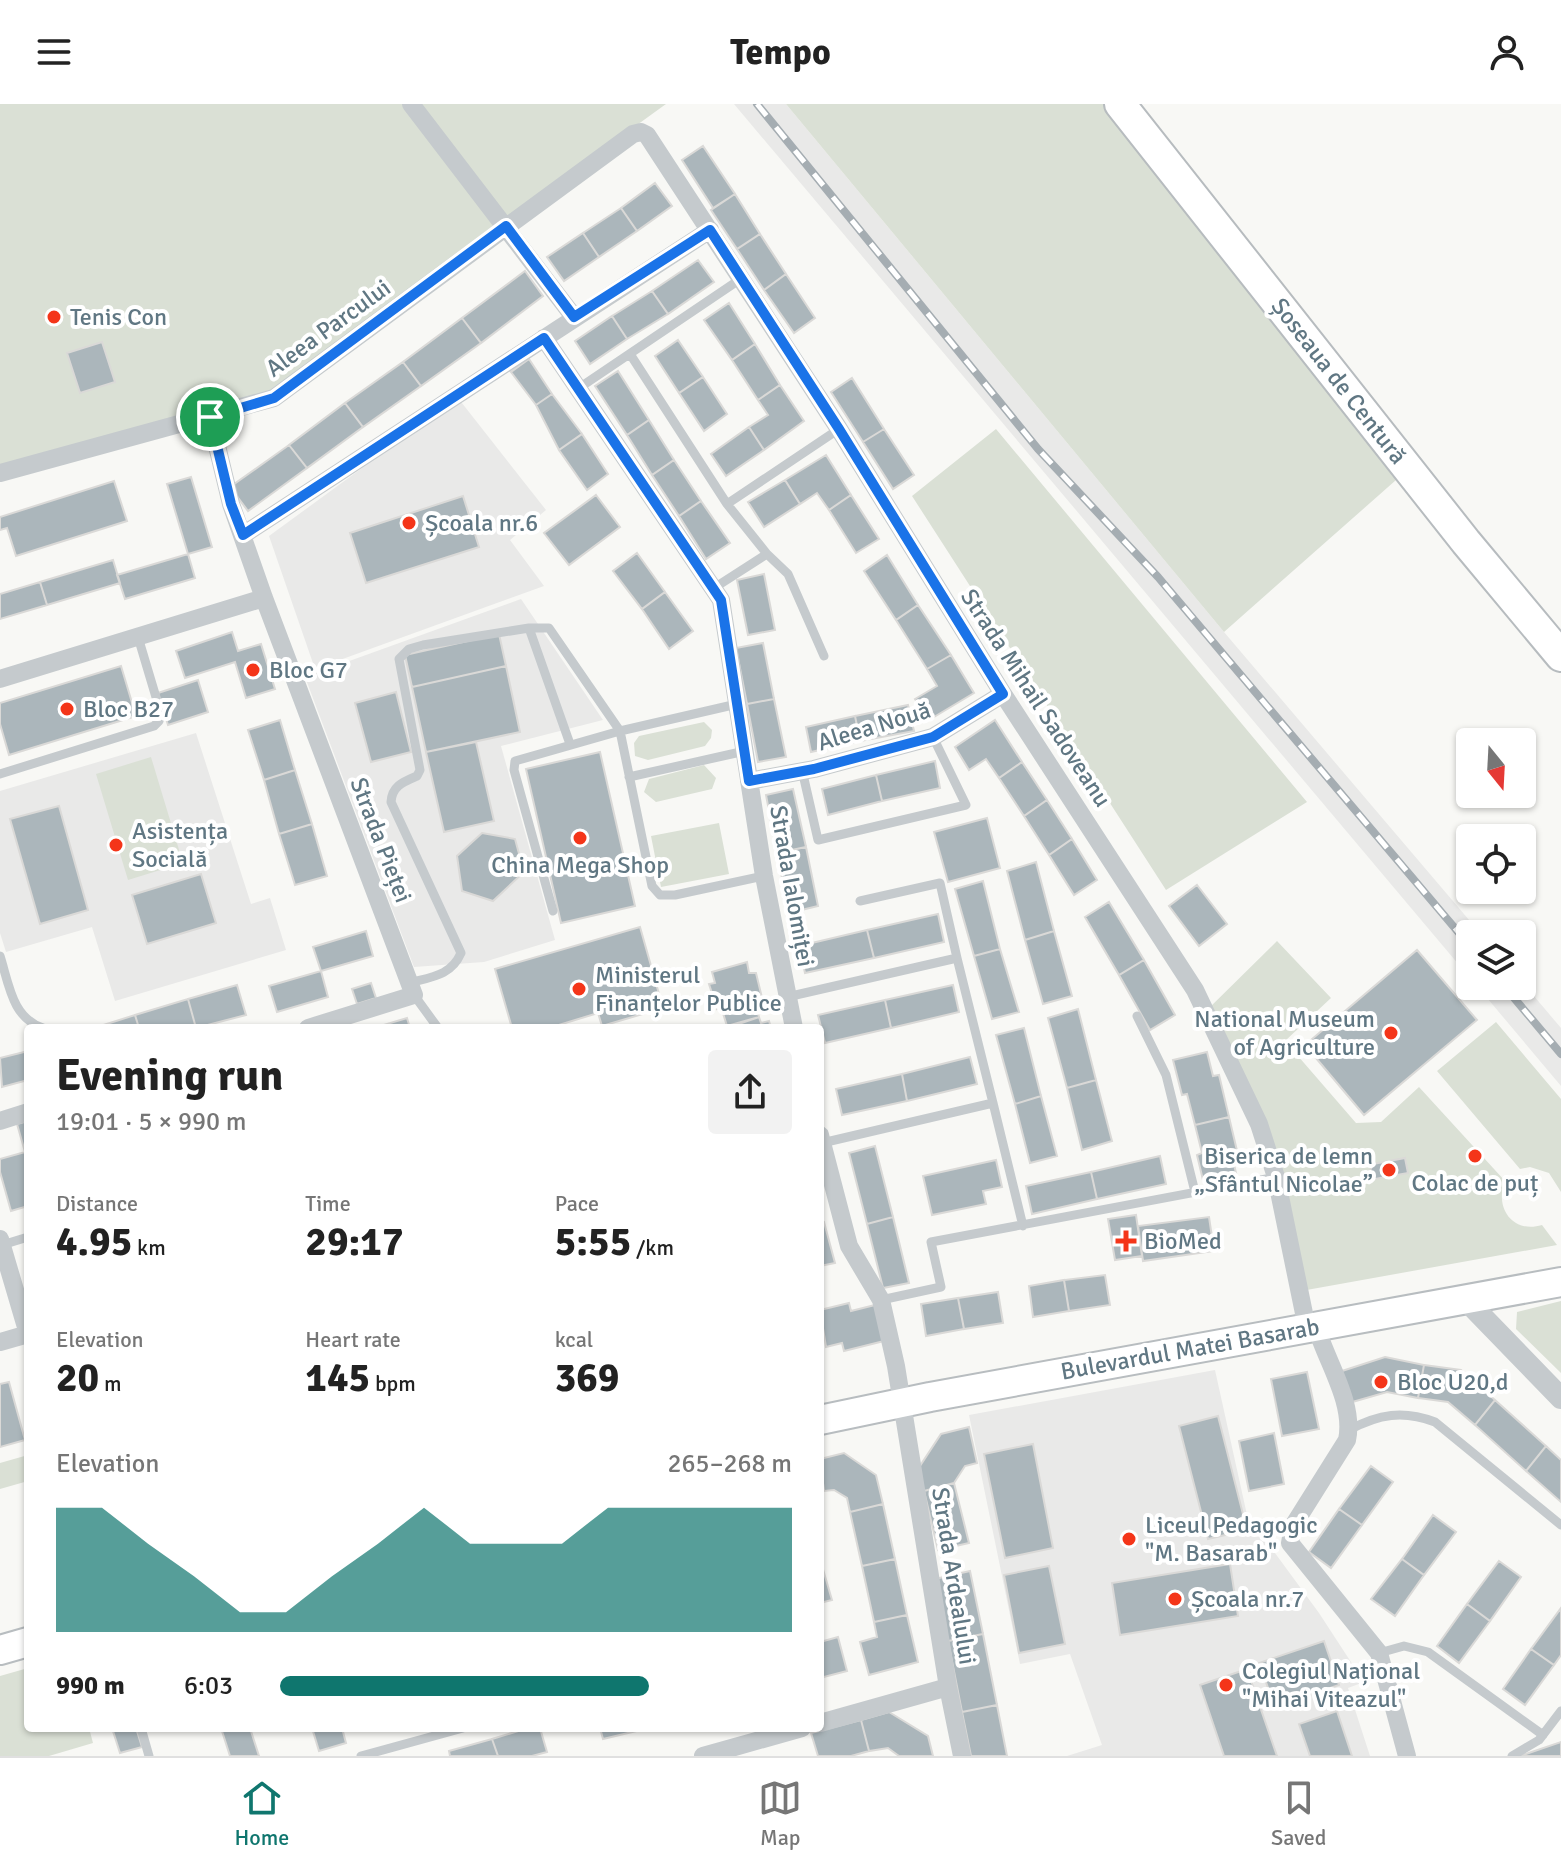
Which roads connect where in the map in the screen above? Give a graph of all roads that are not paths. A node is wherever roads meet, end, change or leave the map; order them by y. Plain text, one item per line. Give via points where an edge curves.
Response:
1 (411, 104) edge
2 (1120, 104) edge
3 (641, 132) joint
4 (506, 226) junction
5 (710, 230) junction
6 (742, 278) junction
7 (574, 317) junction
8 (544, 338) junction
9 (630, 354) junction
10 (576, 390) junction
11 (210, 417) junction
12 (839, 429) junction
13 (0, 473) edge
14 (727, 504) junction
15 (243, 535) junction
16 (767, 554) junction
17 (714, 588) junction
18 (264, 598) junction
19 (529, 628) junction
20 (138, 637) junction
21 (824, 656) dead end
22 (1561, 656) edge
23 (0, 679) edge
24 (1003, 694) junction
25 (738, 704) junction
26 (620, 731) junction
27 (933, 737) junction
28 (570, 744) junction
29 (745, 751) junction
30 (802, 770) junction
31 (0, 774) edge
32 (629, 777) junction
33 (749, 781) junction
34 (764, 876) junction
35 (860, 901) dead end
36 (553, 911) dead end
37 (0, 956) edge
38 (957, 958) junction
39 (412, 989) junction
40 (787, 997) junction
41 (1137, 1016) dead end
42 (360, 1020) edge
43 (34, 1024) edge
44 (334, 1024) edge
45 (435, 1024) edge
46 (793, 1024) edge
47 (993, 1103) junction
48 (24, 1113) edge
49 (0, 1121) edge
50 (824, 1138) edge
51 (824, 1150) edge
52 (1276, 1177) junction
53 (1195, 1192) junction
54 (1023, 1226) junction
55 (24, 1238) edge
56 (1, 1242) edge
57 (1561, 1282) edge
58 (881, 1300) junction
59 (1466, 1300) junction
60 (24, 1321) edge
61 (1312, 1327) junction
62 (24, 1336) edge
63 (0, 1342) edge
64 (1561, 1398) edge
65 (902, 1403) junction
66 (824, 1419) edge
67 (1349, 1430) junction
68 (1561, 1525) edge
69 (24, 1643) edge
70 (0, 1650) edge
71 (1379, 1653) junction
72 (948, 1687) junction
73 (1561, 1711) edge
74 (824, 1722) edge
75 (142, 1732) edge
76 (448, 1732) edge
77 (788, 1732) edge
78 (1543, 1735) junction
79 (149, 1756) edge
80 (361, 1756) edge
81 (703, 1756) edge
82 (962, 1756) edge
83 (1407, 1756) edge
84 (1512, 1756) edge

1 - 4 street
2 - 22 highway, Șoseaua de Centură
3 - 4 street, Aleea Parcului
3 - 5 street, Strada Mihail Sadoveanu
4 - 7 street
4 - 11 street, Aleea Parcului via 274,398
5 - 6 street, Strada Mihail Sadoveanu
5 - 7 street
6 - 9 lane
6 - 12 street, Strada Mihail Sadoveanu
7 - 8 street
8 - 10 street, Strada Ialomiței
8 - 15 street
9 - 10 lane
9 - 14 lane
10 - 17 street, Strada Ialomiței
11 - 13 street, Aleea Parcului
11 - 15 street, Strada Pieței
12 - 14 lane
12 - 24 street, Strada Mihail Sadoveanu
14 - 16 lane
15 - 18 street, Strada Pieței
16 - 17 lane
16 - 21 lane via 788,574
17 - 25 street, Strada Ialomiței via 721,600
18 - 20 street
18 - 39 street, Strada Pieței
19 - 26 lane via 549,628
19 - 28 lane
19 - 39 lane via 423,645 399,659 421,763 417,776 391,793 391,802 461,953 445,974
20 - 23 street
20 - 31 lane via 161,714 154,726
24 - 27 street, Aleea Nouă
24 - 52 street, Strada Mihail Sadoveanu via 1195,990 1259,1124
25 - 26 lane
25 - 29 street, Strada Ialomiței
26 - 28 lane
26 - 32 lane
27 - 30 street, Aleea Nouă
27 - 30 lane via 966,805 818,840
28 - 36 lane via 515,761 514,770
29 - 32 lane
29 - 33 street, Strada Ialomiței
30 - 33 street, Aleea Nouă
32 - 34 lane via 652,886 660,895
33 - 34 street, Strada Ialomiței
34 - 40 street, Strada Ialomiței
35 - 38 lane via 940,883
37 - 43 lane via 17,1009
38 - 40 lane
38 - 47 lane
39 - 42 street
39 - 45 lane
40 - 46 street, Strada Ialomiței
41 - 53 lane via 1166,1075
42 - 44 street
47 - 50 lane
47 - 54 lane
48 - 49 street
51 - 58 street via 849,1246
52 - 53 lane
52 - 61 street, Strada Mihail Sadoveanu
53 - 54 lane
54 - 58 lane via 931,1242 941,1287
55 - 56 lane
56 - 60 street
57 - 59 main road, Bulevardul Matei Basarab
58 - 65 street
59 - 61 main road, Bulevardul Matei Basarab
59 - 64 street
61 - 65 main road, Bulevardul Matei Basarab
61 - 67 street, Strada Mihail Sadoveanu via 1345,1406
62 - 63 street
65 - 66 main road, Bulevardul Matei Basarab
65 - 72 street, Strada Ardealului
67 - 68 lane via 1393,1414 1435,1422
67 - 71 street via 1293,1526 1290,1543
69 - 70 main road
71 - 78 lane via 1404,1646 1428,1652
71 - 83 street
72 - 74 street
72 - 82 street, Strada Ardealului
73 - 78 lane
75 - 79 lane
76 - 80 lane
77 - 81 street
78 - 84 lane

